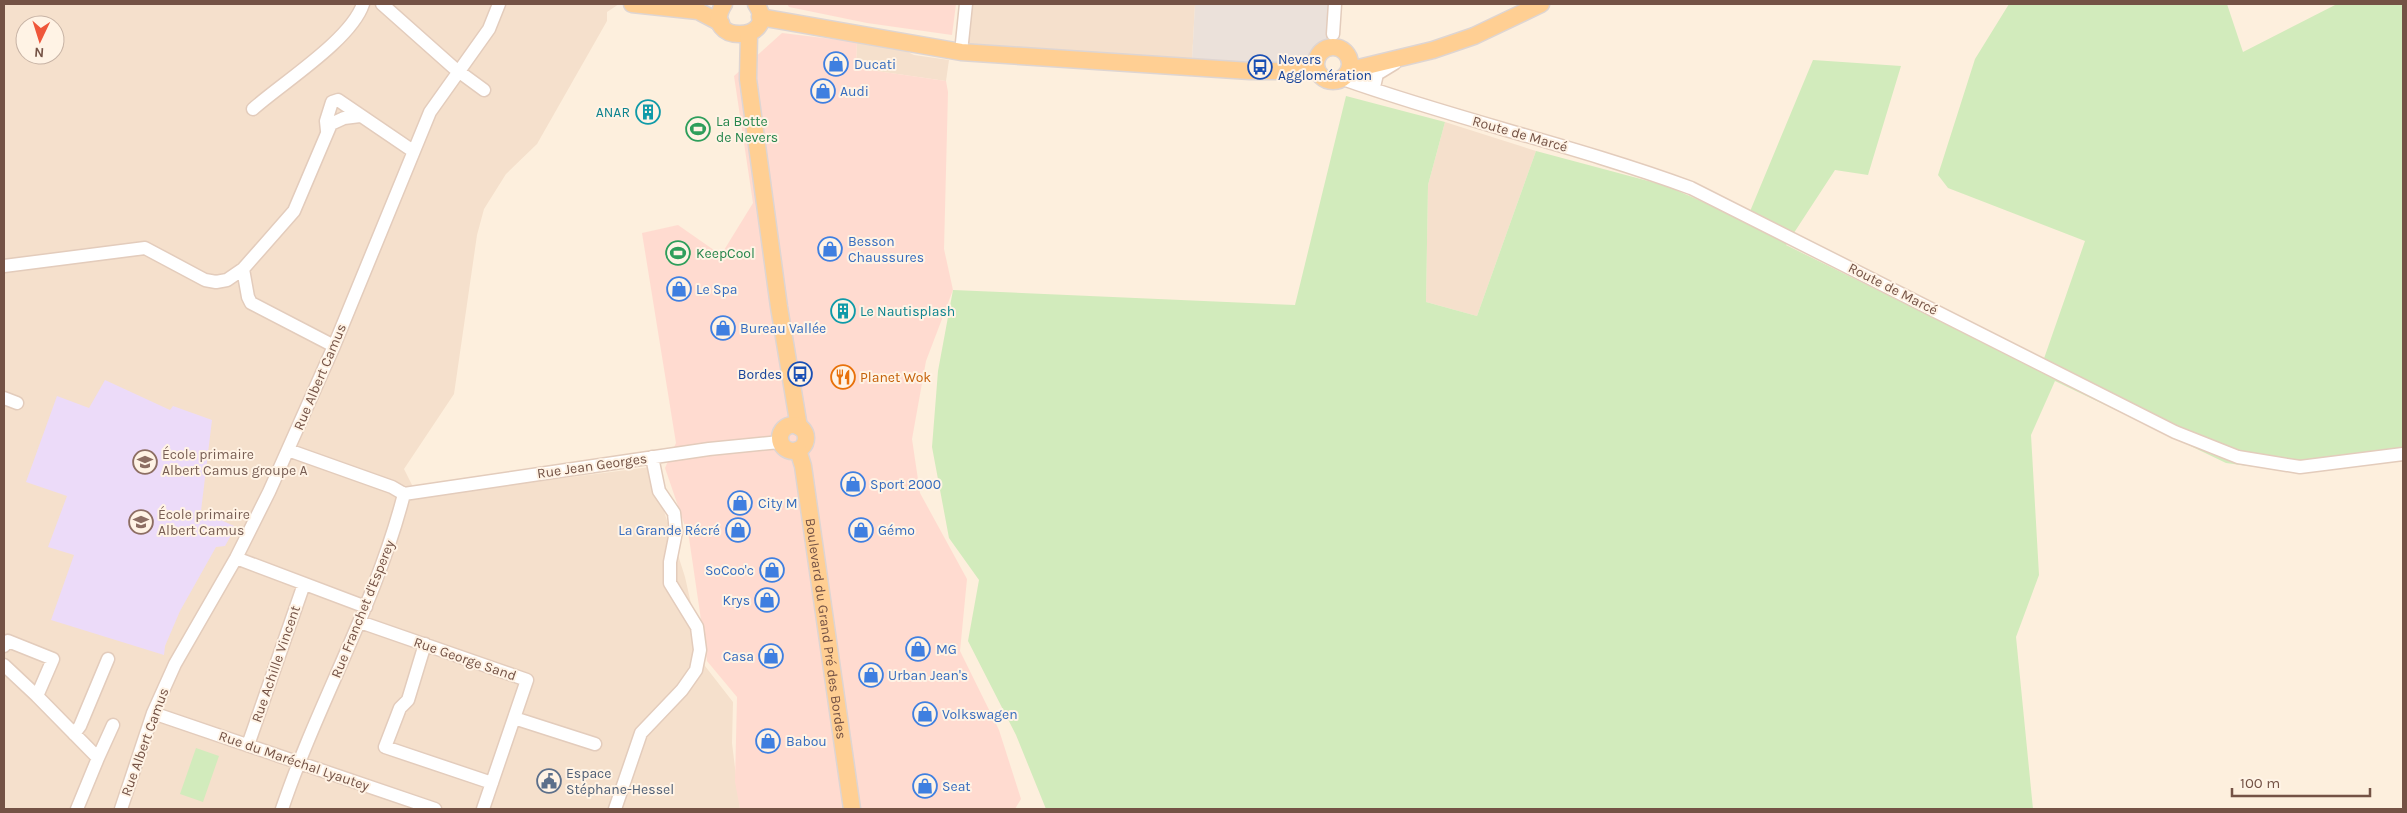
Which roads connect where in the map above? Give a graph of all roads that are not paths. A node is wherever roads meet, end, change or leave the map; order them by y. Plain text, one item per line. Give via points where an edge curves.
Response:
1 (362, 4) edge
2 (382, 4) edge
3 (499, 4) edge
4 (632, 4) edge
5 (966, 4) edge
6 (1335, 4) edge
7 (1541, 4) edge
8 (723, 5) edge
9 (758, 10) edge
10 (698, 12) junction
11 (721, 23) junction
12 (741, 34) junction
13 (961, 52) junction
14 (1406, 56) junction
15 (1336, 60) junction
16 (459, 71) junction
17 (484, 90) dead end
18 (1377, 90) junction
19 (252, 109) dead end
20 (360, 116) junction
21 (327, 131) junction
22 (414, 150) junction
23 (4, 266) edge
24 (242, 269) junction
25 (334, 346) junction
26 (4, 398) edge
27 (17, 403) dead end
28 (788, 432) junction
29 (288, 450) junction
30 (798, 450) junction
31 (2403, 454) edge
32 (652, 457) junction
33 (404, 494) junction
34 (236, 558) junction
35 (304, 584) junction
36 (366, 607) junction
37 (360, 622) junction
38 (426, 644) junction
39 (4, 646) edge
40 (108, 659) dead end
41 (4, 665) edge
42 (38, 696) junction
43 (153, 713) junction
44 (514, 718) junction
45 (112, 725) dead end
46 (74, 734) junction
47 (595, 744) dead end
48 (248, 745) junction
49 (98, 758) junction
50 (298, 762) junction
51 (492, 783) junction
52 (76, 809) edge
53 (121, 809) edge
54 (282, 809) edge
55 (435, 809) edge
56 (483, 809) edge
57 (615, 809) edge
58 (852, 809) edge

1 - 19 street via 356,19 329,46
2 - 16 street
3 - 16 street, Rue Albert Camus via 489,29
4 - 10 main road
5 - 13 street
6 - 15 street
7 - 14 main road via 1474,36
8 - 10 main road
8 - 11 main road
9 - 12 main road via 754,29
9 - 13 main road
10 - 11 main road
11 - 12 main road via 724,28
12 - 28 main road via 794,407
13 - 15 main road via 1250,71
14 - 15 main road via 1387,60
14 - 18 street via 1380,71 1375,78
15 - 18 street, Route de Marcé
16 - 17 street
16 - 22 street, Rue Albert Camus via 430,112
18 - 31 street, Route de Marcé via 1691,188 2175,432 2238,457 2300,467
20 - 21 street via 330,124
20 - 21 street via 338,100 332,102 326,121
20 - 22 street
21 - 24 street via 294,211
22 - 25 street, Rue Albert Camus
23 - 24 street via 144,248 205,280 227,280
24 - 25 street via 251,303
25 - 29 street, Rue Albert Camus
26 - 27 street
28 - 30 main road via 790,450
28 - 30 main road via 805,437 804,445
28 - 32 street, Rue Jean Georges
29 - 33 street
29 - 34 street, Rue Albert Camus
30 - 58 main road, Boulevard du Grand Pré des Bordes via 803,466
32 - 33 street, Rue Jean Georges
32 - 57 street via 659,491 674,513 676,532 670,583 697,627 700,650 696,670 682,690 641,733
33 - 36 street, Rue Franchet d'Esperey via 394,532
34 - 35 street
34 - 43 street, Rue Albert Camus via 175,664
35 - 36 street
35 - 48 street, Rue Achille Vincent
36 - 37 street, Rue Franchet d'Esperey
37 - 38 street, Rue George Sand
37 - 50 street, Rue Franchet d'Esperey
38 - 44 street, Rue George Sand via 527,680
38 - 51 street via 408,700 400,708 385,747
39 - 42 street via 8,641 53,659
40 - 46 street
41 - 42 street
42 - 46 street
43 - 48 street, Rue du Maréchal Lyautey
43 - 53 street, Rue Albert Camus
44 - 47 street
44 - 51 street, Rue George Sand
45 - 49 street
46 - 49 street
48 - 50 street, Rue du Maréchal Lyautey
49 - 52 street
50 - 54 street, Rue Franchet d'Esperey
50 - 55 street, Rue du Maréchal Lyautey
51 - 56 street, Rue George Sand

